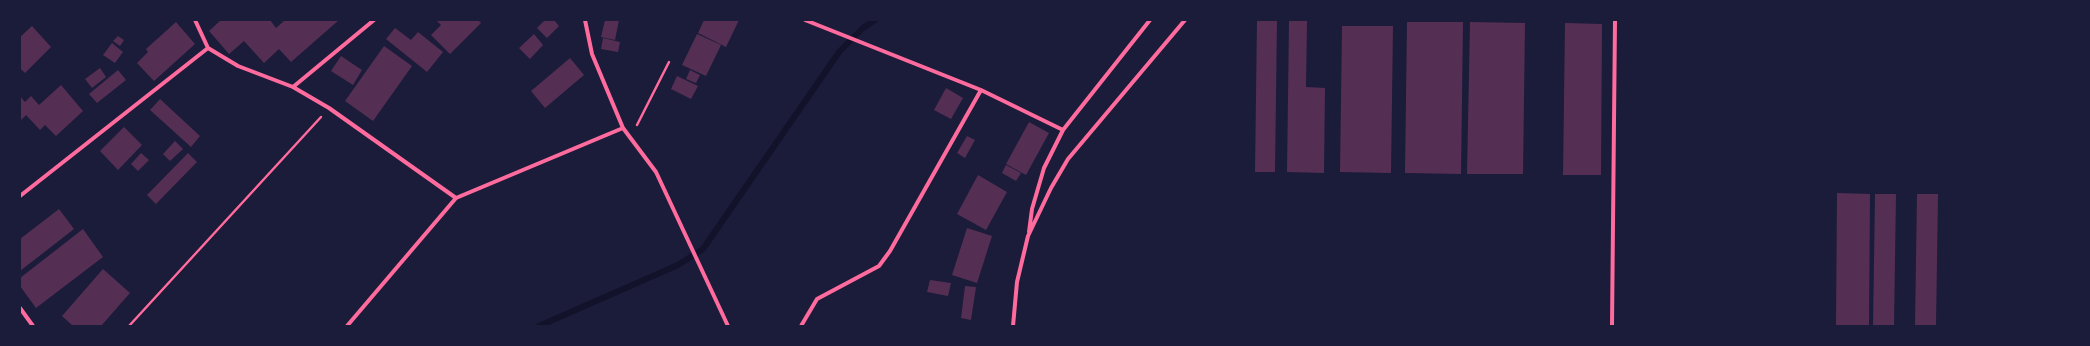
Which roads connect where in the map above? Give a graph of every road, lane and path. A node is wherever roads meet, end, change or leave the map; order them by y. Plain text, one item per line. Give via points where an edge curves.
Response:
1 (196, 20) edge
2 (374, 20) edge
3 (585, 20) edge
4 (805, 20) edge
5 (1150, 20) edge
6 (1185, 20) edge
7 (1615, 20) edge
8 (208, 48) junction
9 (670, 62) dead end
10 (293, 87) junction
11 (981, 90) junction
12 (329, 108) junction
13 (637, 125) dead end
14 (623, 128) junction
15 (1063, 130) junction
16 (20, 196) edge
17 (456, 198) junction
18 (1028, 236) junction
19 (20, 308) edge
20 (33, 326) edge
21 (129, 326) edge
22 (347, 326) edge
23 (728, 326) edge
24 (801, 326) edge
25 (1013, 326) edge
26 (1612, 326) edge

1 - 8 street
2 - 10 street
3 - 14 street via 592,54
4 - 11 street
5 - 15 street
6 - 18 street via 1068,159
7 - 26 street
8 - 10 street via 238,66
8 - 16 street
9 - 13 path
10 - 12 street
11 - 15 street
11 - 24 street via 890,251 878,266 817,299
12 - 17 street
12 - 21 path
14 - 17 street
14 - 23 street via 656,172
15 - 18 street via 1044,168 1032,209
17 - 22 street
18 - 25 street via 1017,282
19 - 20 street

